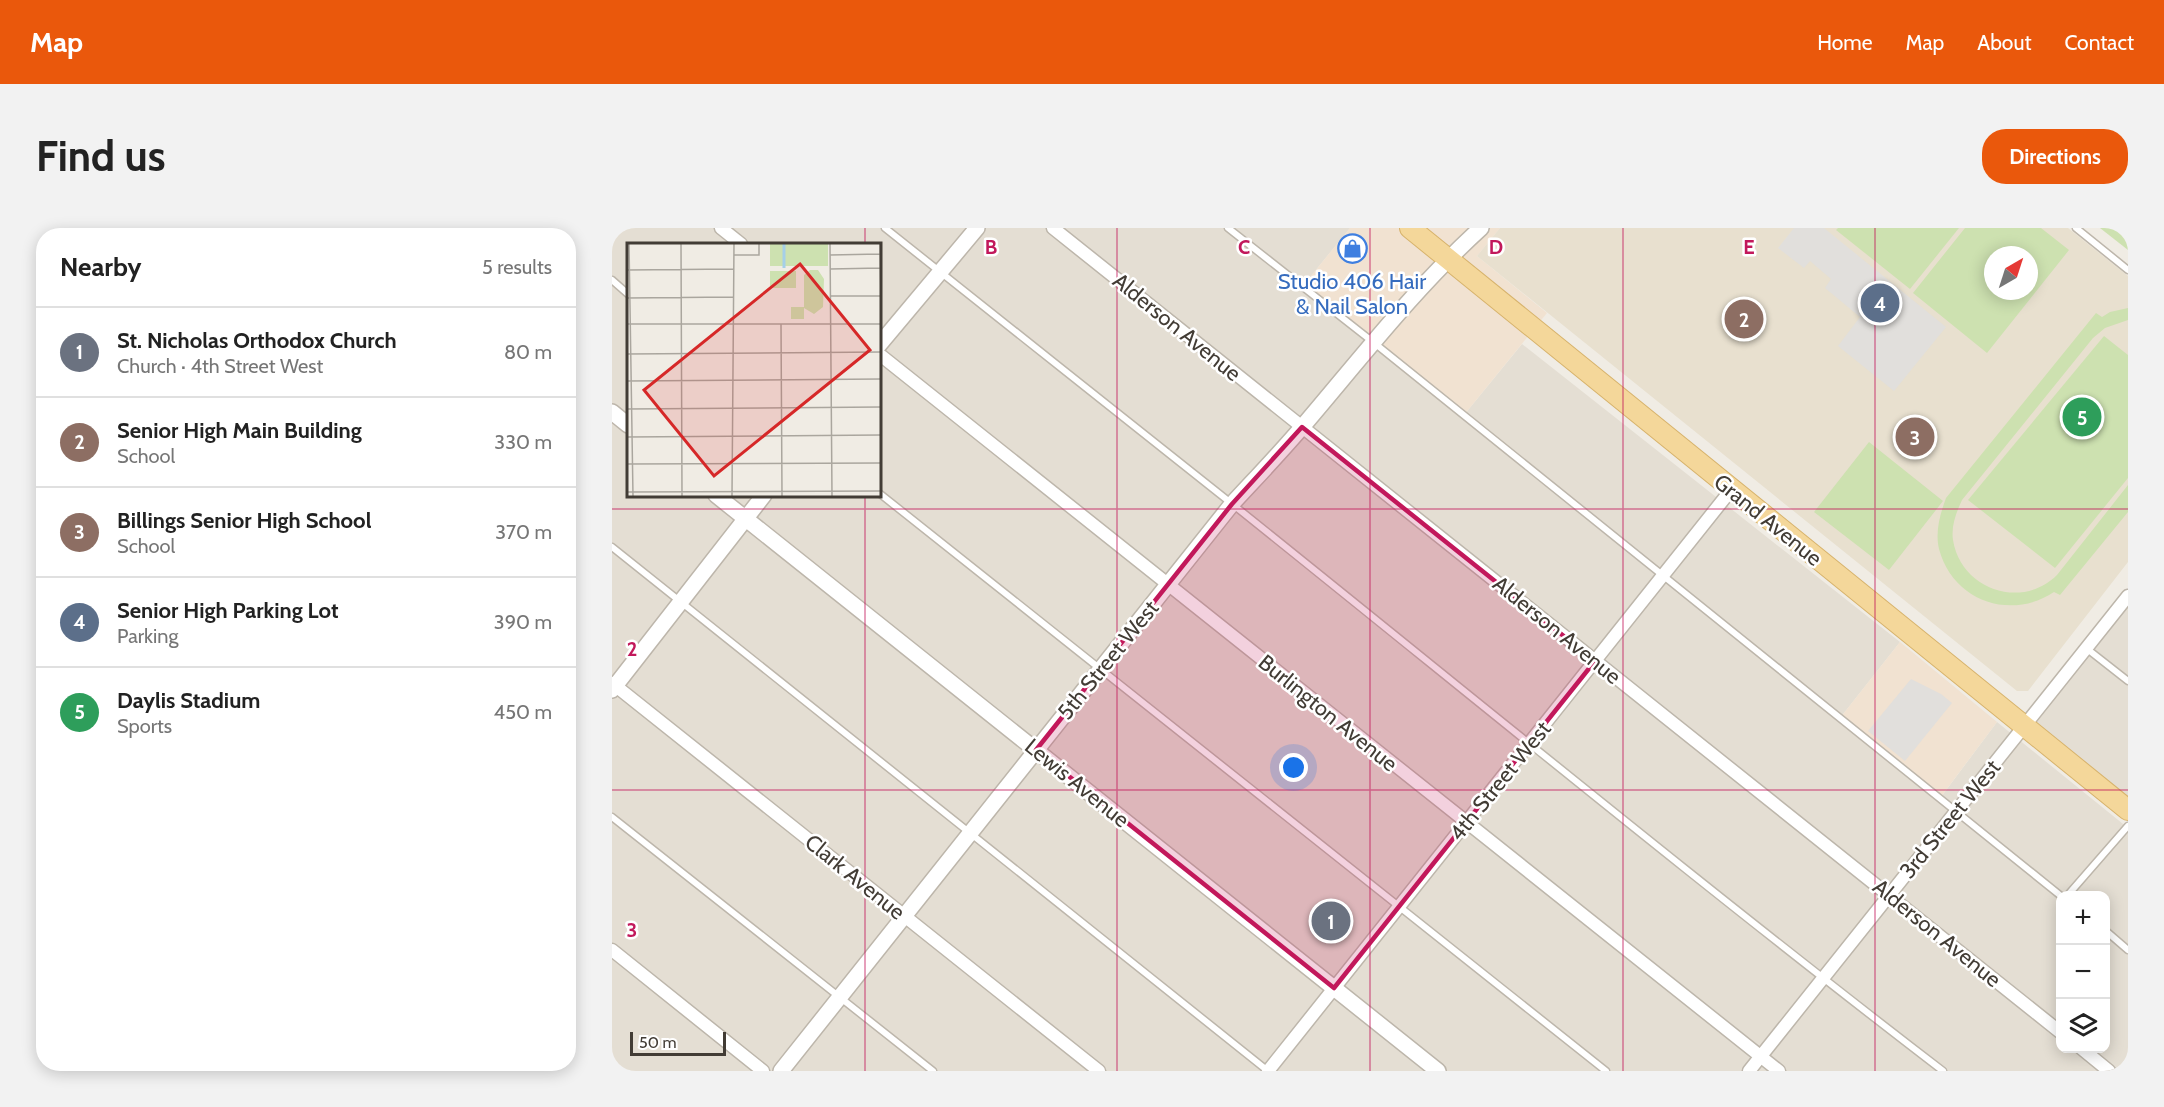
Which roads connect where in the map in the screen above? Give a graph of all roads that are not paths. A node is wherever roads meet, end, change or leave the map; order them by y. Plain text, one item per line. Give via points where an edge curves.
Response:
1 (721, 228) edge
2 (885, 228) edge
3 (977, 228) edge
4 (1053, 228) edge
5 (1228, 228) edge
6 (1410, 228) edge
7 (1481, 228) edge
8 (2076, 228) edge
9 (740, 243) edge
10 (1448, 258) junction
11 (2128, 270) edge
12 (940, 272) junction
13 (612, 280) edge
14 (627, 293) edge
15 (1373, 342) junction
16 (880, 344) edge
17 (880, 355) edge
18 (612, 412) edge
19 (627, 424) edge
20 (1302, 427) junction
21 (1731, 490) junction
22 (880, 494) edge
23 (717, 496) edge
24 (763, 496) edge
25 (1232, 504) junction
26 (746, 519) junction
27 (612, 548) edge
28 (1663, 576) junction
29 (1168, 584) junction
30 (2128, 596) edge
31 (681, 602) junction
32 (2086, 648) junction
33 (1595, 661) junction
34 (1101, 669) junction
35 (2128, 681) edge
36 (613, 686) edge
37 (2024, 726) junction
38 (1529, 744) junction
39 (1036, 750) junction
40 (2128, 810) edge
41 (1957, 811) junction
42 (612, 817) edge
43 (1466, 823) junction
44 (2128, 826) edge
45 (970, 834) junction
46 (2071, 891) edge
47 (2056, 892) edge
48 (1889, 895) junction
49 (1399, 907) junction
50 (904, 916) junction
51 (2110, 934) edge
52 (612, 950) edge
53 (2128, 950) edge
54 (1823, 978) junction
55 (1334, 988) junction
56 (840, 997) junction
57 (2056, 1028) edge
58 (2087, 1053) edge
59 (1760, 1056) junction
60 (763, 1071) edge
61 (781, 1071) edge
62 (933, 1071) edge
63 (1099, 1071) edge
64 (1268, 1071) edge
65 (1438, 1071) edge
66 (1606, 1071) edge
67 (1749, 1071) edge
68 (1779, 1071) edge
69 (1943, 1071) edge
70 (2109, 1071) edge

1 - 9 street
2 - 12 lane
3 - 12 street
4 - 20 street, Alderson Avenue
5 - 15 lane
6 - 10 main road, Grand Avenue
7 - 10 street, 5th Street West
8 - 11 lane
10 - 15 street, 5th Street West
10 - 21 main road, Grand Avenue
12 - 16 street
12 - 25 lane
13 - 14 lane
15 - 20 street, 5th Street West
15 - 28 lane
17 - 29 street, Burlington Avenue
18 - 19 street
20 - 25 street, 5th Street West
20 - 33 street, Alderson Avenue
21 - 28 street, 4th Street West
21 - 37 main road, Grand Avenue
22 - 34 lane
23 - 26 street, Lewis Avenue
24 - 26 street
25 - 29 street, 5th Street West
25 - 38 lane
26 - 31 street
26 - 39 street, Lewis Avenue
27 - 31 lane
28 - 33 street, 4th Street West
28 - 41 lane
29 - 34 street, 5th Street West
29 - 43 street, Burlington Avenue
30 - 32 street, 3rd Street West
31 - 36 street
31 - 45 lane
32 - 35 lane
32 - 37 street, 3rd Street West
33 - 38 street, 4th Street West
33 - 48 street, Alderson Avenue
34 - 39 street, 5th Street West
34 - 49 lane
36 - 50 street, Clark Avenue
37 - 40 main road, Grand Avenue
37 - 41 street, 3rd Street West
38 - 43 street, 4th Street West
38 - 54 lane
39 - 45 street, 5th Street West
39 - 55 street, Lewis Avenue
41 - 47 lane
41 - 48 street, 3rd Street West
42 - 56 lane
43 - 49 street, 4th Street West
43 - 59 street, Burlington Avenue
44 - 46 lane
45 - 50 street, 5th Street West
45 - 64 lane
48 - 54 street, 3rd Street West
48 - 57 street, Alderson Avenue
49 - 55 street, 4th Street West
49 - 66 lane
50 - 56 street, 5th Street West
50 - 63 street, Clark Avenue
51 - 53 lane
52 - 60 street
54 - 59 street, 3rd Street West
54 - 69 lane
55 - 64 street, 4th Street West
55 - 65 street, Lewis Avenue
56 - 61 street, 5th Street West
56 - 62 lane
58 - 70 street
59 - 67 street, 3rd Street West
59 - 68 street, Burlington Avenue

